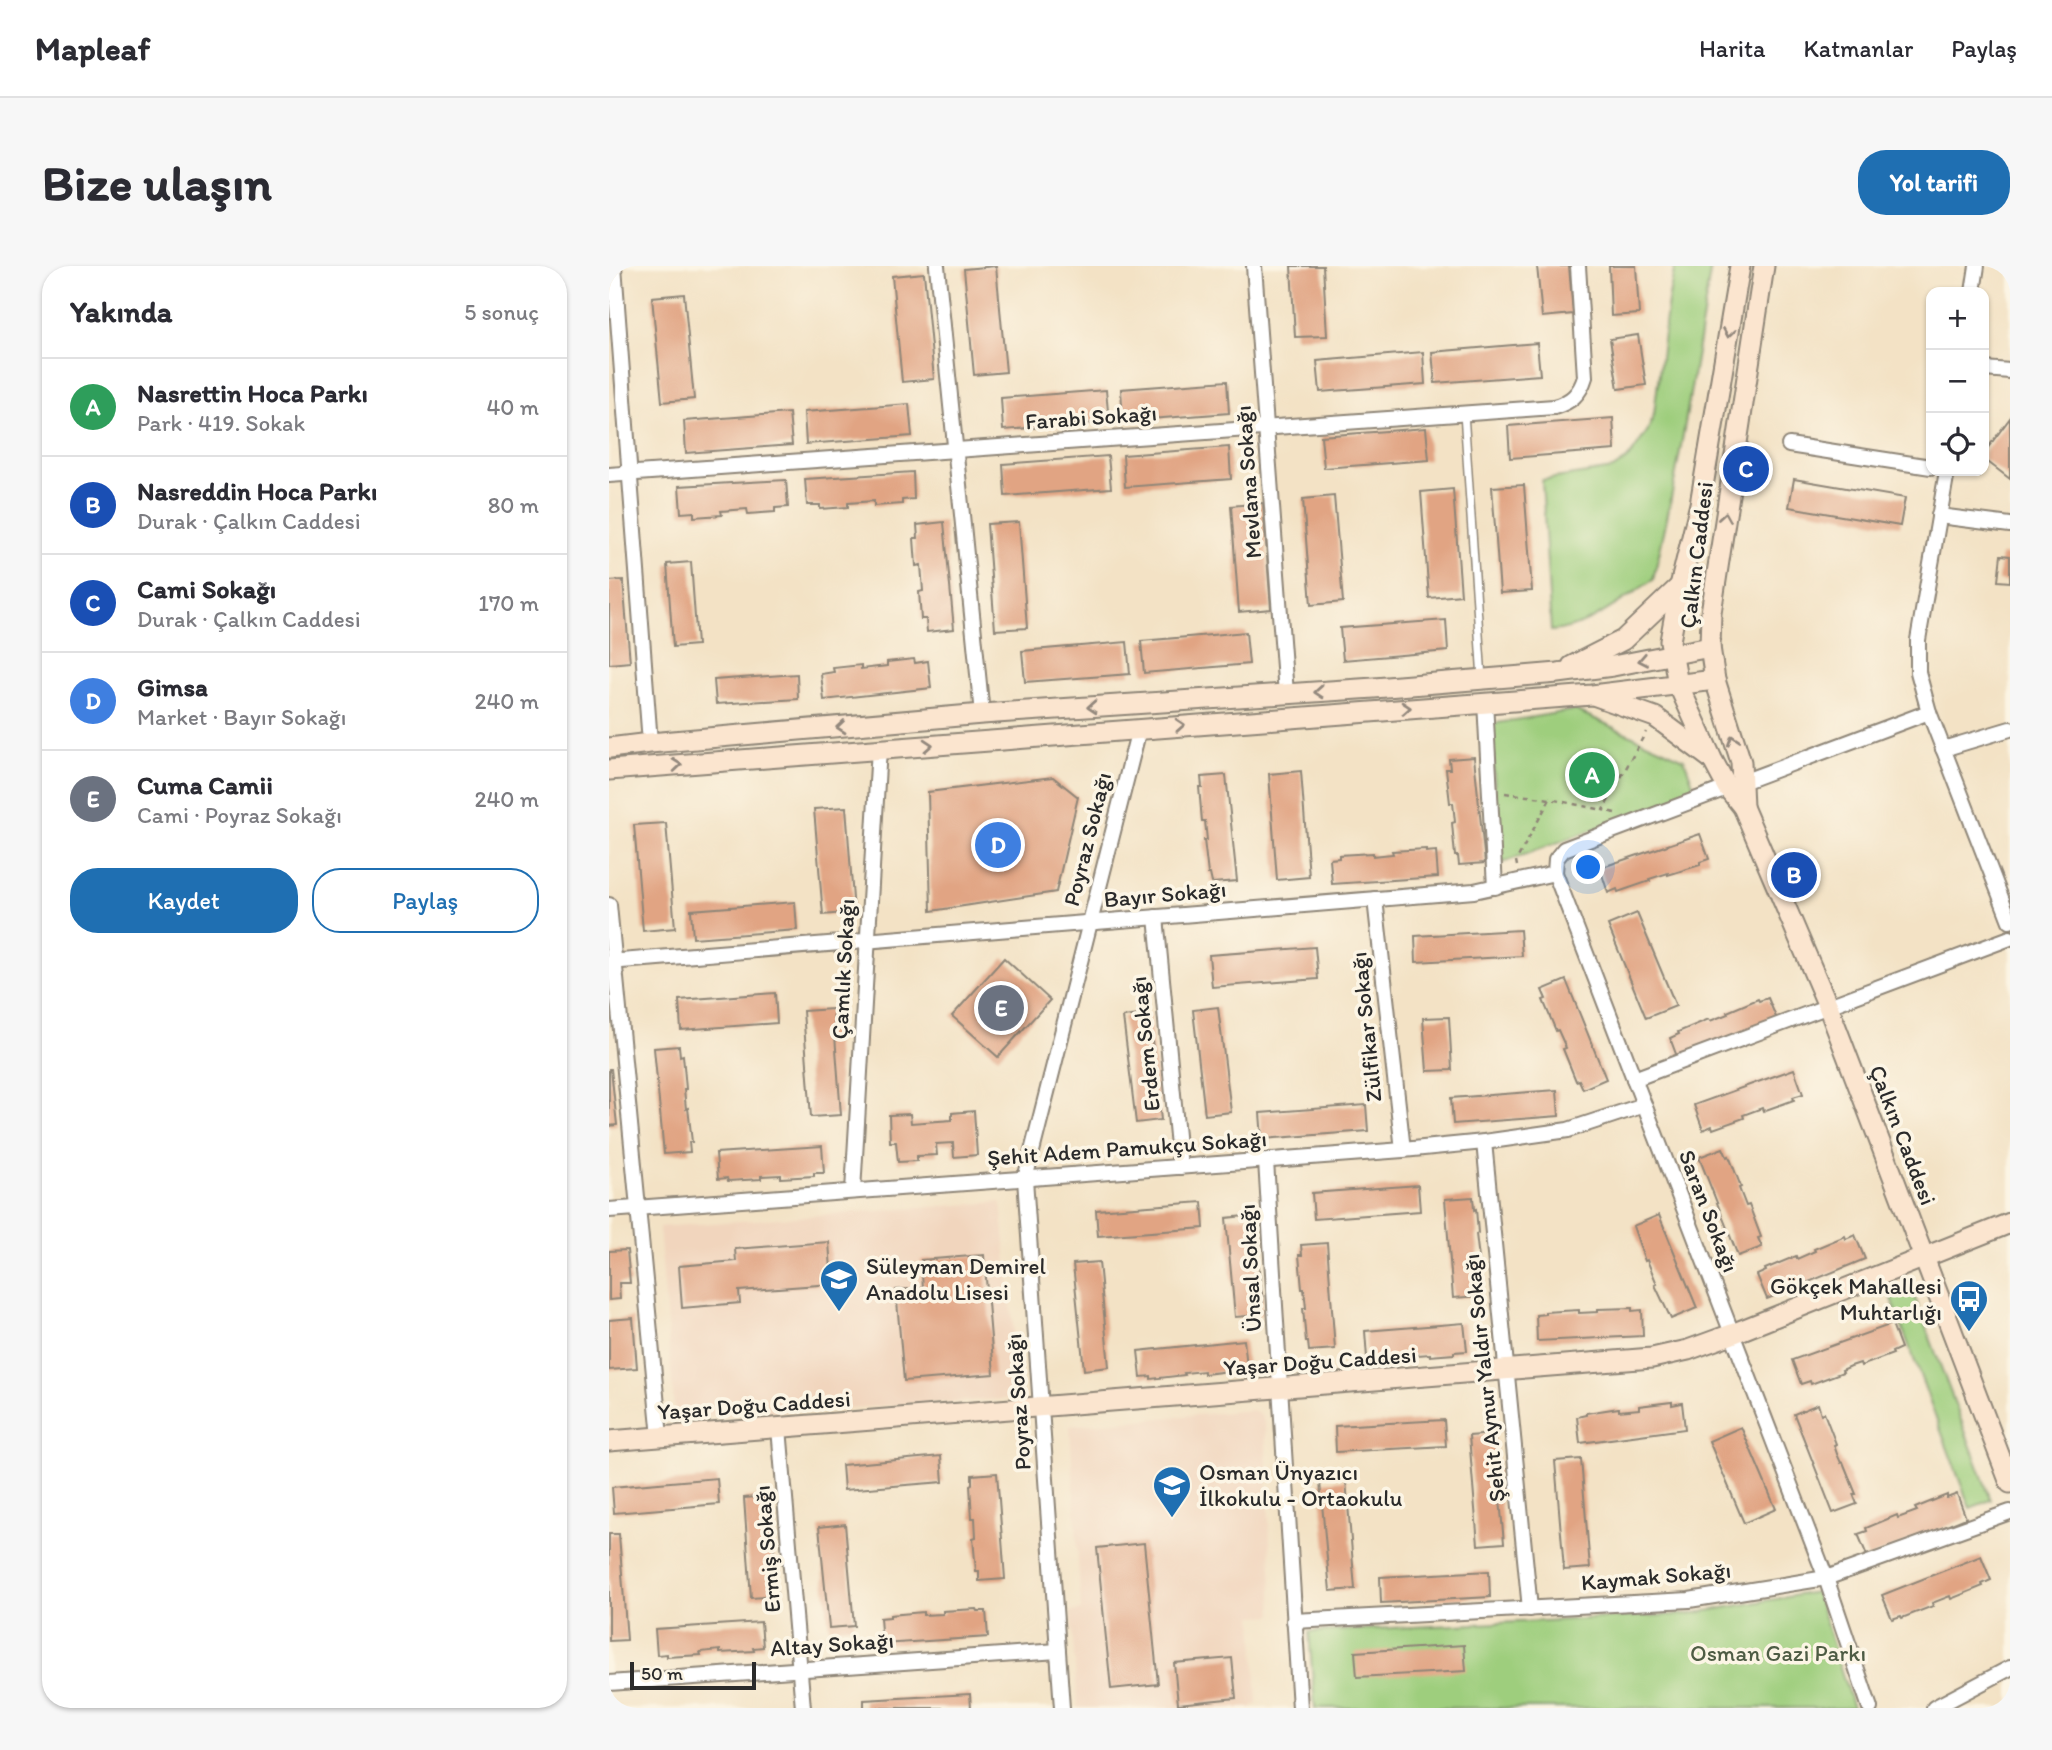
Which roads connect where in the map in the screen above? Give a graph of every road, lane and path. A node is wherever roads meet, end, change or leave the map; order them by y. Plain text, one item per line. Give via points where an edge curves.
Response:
1 (614, 266) edge
2 (937, 266) edge
3 (1254, 266) edge
4 (1578, 266) edge
5 (1740, 266) edge
6 (1764, 266) edge
7 (1977, 266) edge
8 (1974, 287) edge
9 (1989, 370) edge
10 (2010, 372) edge
11 (1464, 413) junction
12 (1267, 427) junction
13 (1789, 445) dead end
14 (956, 450) junction
15 (1926, 466) edge
16 (629, 473) junction
17 (609, 475) edge
18 (1946, 476) edge
19 (1939, 516) junction
20 (2010, 525) edge
21 (1680, 586) junction
22 (1710, 647) junction
23 (1671, 654) junction
24 (1558, 673) junction
25 (1482, 679) junction
26 (1715, 680) junction
27 (1678, 684) junction
28 (1286, 694) junction
29 (1592, 695) junction
30 (1485, 702) junction
31 (1929, 712) junction
32 (982, 714) junction
33 (1655, 717) junction
34 (1139, 729) junction
35 (2010, 729) edge
36 (650, 743) junction
37 (609, 748) edge
38 (879, 748) junction
39 (1943, 748) junction
40 (1712, 759) junction
41 (609, 770) edge
42 (1735, 784) junction
43 (1490, 790) junction
44 (1550, 799) junction
45 (1603, 810) junction
46 (1624, 810) dead end
47 (1555, 866) junction
48 (1517, 882) junction
49 (1496, 887) junction
50 (1375, 899) junction
51 (609, 905) edge
52 (1156, 917) junction
53 (2010, 921) edge
54 (1089, 923) junction
55 (2010, 938) edge
56 (867, 941) junction
57 (612, 962) edge
58 (1828, 1006) junction
59 (1634, 1079) junction
60 (1644, 1105) junction
61 (1484, 1142) junction
62 (1403, 1150) junction
63 (1266, 1160) junction
64 (1180, 1167) junction
65 (1025, 1179) junction
66 (853, 1191) junction
67 (637, 1208) junction
68 (609, 1210) edge
69 (2010, 1223) edge
70 (1924, 1257) junction
71 (1732, 1334) junction
72 (1506, 1371) junction
73 (1280, 1389) junction
74 (1041, 1407) junction
75 (779, 1428) junction
76 (660, 1437) junction
77 (609, 1441) edge
78 (2010, 1483) edge
79 (2010, 1512) edge
80 (1826, 1578) junction
81 (1530, 1609) junction
82 (1294, 1621) junction
83 (1058, 1651) junction
84 (2010, 1668) edge
85 (800, 1669) junction
86 (609, 1683) edge
87 (803, 1708) edge
88 (1062, 1708) edge
89 (1300, 1708) edge
90 (1870, 1708) edge
91 (1934, 1708) edge

1 - 16 street
2 - 14 street
3 - 12 street, Mevlana Sokağı
4 - 11 street, Farabi Sokağı via 1583,386 1567,403 1554,407
5 -> 21 main road, Çalkın Caddesi via 1700,504
22 -> 6 main road, Çalkın Caddesi via 1711,613
7 - 8 street
9 - 10 street
11 - 12 street, Farabi Sokağı
11 - 25 lane
12 - 14 street, Farabi Sokağı
12 - 28 street, Mevlana Sokağı
13 - 15 street
14 - 16 street, Farabi Sokağı
14 - 32 street
16 - 17 street, Farabi Sokağı
16 - 36 street
18 - 19 street
19 - 20 street
19 - 31 street via 1916,651
21 - 23 main road, Çalkın Caddesi
21 - 24 main road via 1623,640
22 - 23 main road
22 - 26 main road, Çalkın Caddesi
23 -> 24 main road
23 - 27 main road, Çalkın Caddesi
24 - 25 main road
25 -> 28 main road
26 - 27 main road
42 -> 26 main road, Çalkın Caddesi via 1741,762
27 - 29 main road
27 - 40 main road, Çalkın Caddesi
28 -> 32 main road
29 - 30 main road
29 - 33 main road, Çalkın Caddesi
34 -> 30 main road
30 - 43 street
31 - 39 street
31 - 42 street, Bayır Sokağı
32 -> 36 main road
33 - 40 main road, Çalkın Caddesi
33 - 45 path
38 -> 34 main road
34 - 54 street, Poyraz Sokağı
35 - 39 street
36 - 37 main road
41 -> 38 main road
38 - 56 street, Çamlık Sokağı
39 - 53 street
40 - 42 main road, Çalkın Caddesi
42 - 47 street, Bayır Sokağı via 1564,849
42 - 58 main road, Çalkın Caddesi
43 - 44 path
43 - 49 street
44 - 45 path
44 - 48 path via 1516,861
45 - 46 path
47 - 48 street, Bayır Sokağı
47 - 59 street, Saran Sokağı
48 - 49 street, Bayır Sokağı
49 - 50 street, Bayır Sokağı
50 - 52 street, Bayır Sokağı
50 - 62 street, Zülfikar Sokağı
51 - 57 street
52 - 54 street, Bayır Sokağı
52 - 64 street, Erdem Sokağı
54 - 56 street, Bayır Sokağı
54 - 65 street, Poyraz Sokağı
55 - 58 street
56 - 57 street, Bayır Sokağı
56 - 66 street, Çamlık Sokağı
57 - 67 street
58 - 59 street
58 - 70 main road, Çalkın Caddesi
59 - 60 street, Saran Sokağı
60 - 61 street, Şehit Adem Pamukçu Sokağı via 1568,1130
60 - 71 street, Saran Sokağı
61 - 62 street, Şehit Adem Pamukçu Sokağı
61 - 72 street, Şehit Aynur Yaldır Sokağı
62 - 63 street, Şehit Adem Pamukçu Sokağı
63 - 64 street, Şehit Adem Pamukçu Sokağı
63 - 73 street, Ünsal Sokağı
64 - 65 street, Şehit Adem Pamukçu Sokağı
65 - 66 street, Şehit Adem Pamukçu Sokağı
65 - 74 street, Poyraz Sokağı
66 - 67 street, Şehit Adem Pamukçu Sokağı
67 - 68 street, Şehit Adem Pamukçu Sokağı
67 - 76 street
69 - 70 main road, Yaşar Doğu Caddesi
70 - 71 main road, Yaşar Doğu Caddesi
70 - 78 main road, Çalkın Caddesi
71 - 72 main road, Yaşar Doğu Caddesi via 1671,1355
71 - 80 street, Saran Sokağı
72 - 73 main road, Yaşar Doğu Caddesi
72 - 81 street, Şehit Aynur Yaldır Sokağı
73 - 74 main road, Yaşar Doğu Caddesi
73 - 82 street, Ünsal Sokağı
74 - 75 main road, Yaşar Doğu Caddesi
74 - 83 street, Poyraz Sokağı
75 - 76 main road, Yaşar Doğu Caddesi
75 - 85 street, Ermiş Sokağı
76 - 77 main road, Yaşar Doğu Caddesi
79 - 80 street, Kaymak Sokağı
80 - 81 street, Kaymak Sokağı via 1689,1600
80 - 90 street, Saran Sokağı
81 - 82 street, Kaymak Sokağı
82 - 89 street, Ünsal Sokağı
83 - 85 street, Altay Sokağı
83 - 88 street, Poyraz Sokağı
84 - 91 street
85 - 86 street, Altay Sokağı
85 - 87 street, Ermiş Sokağı

